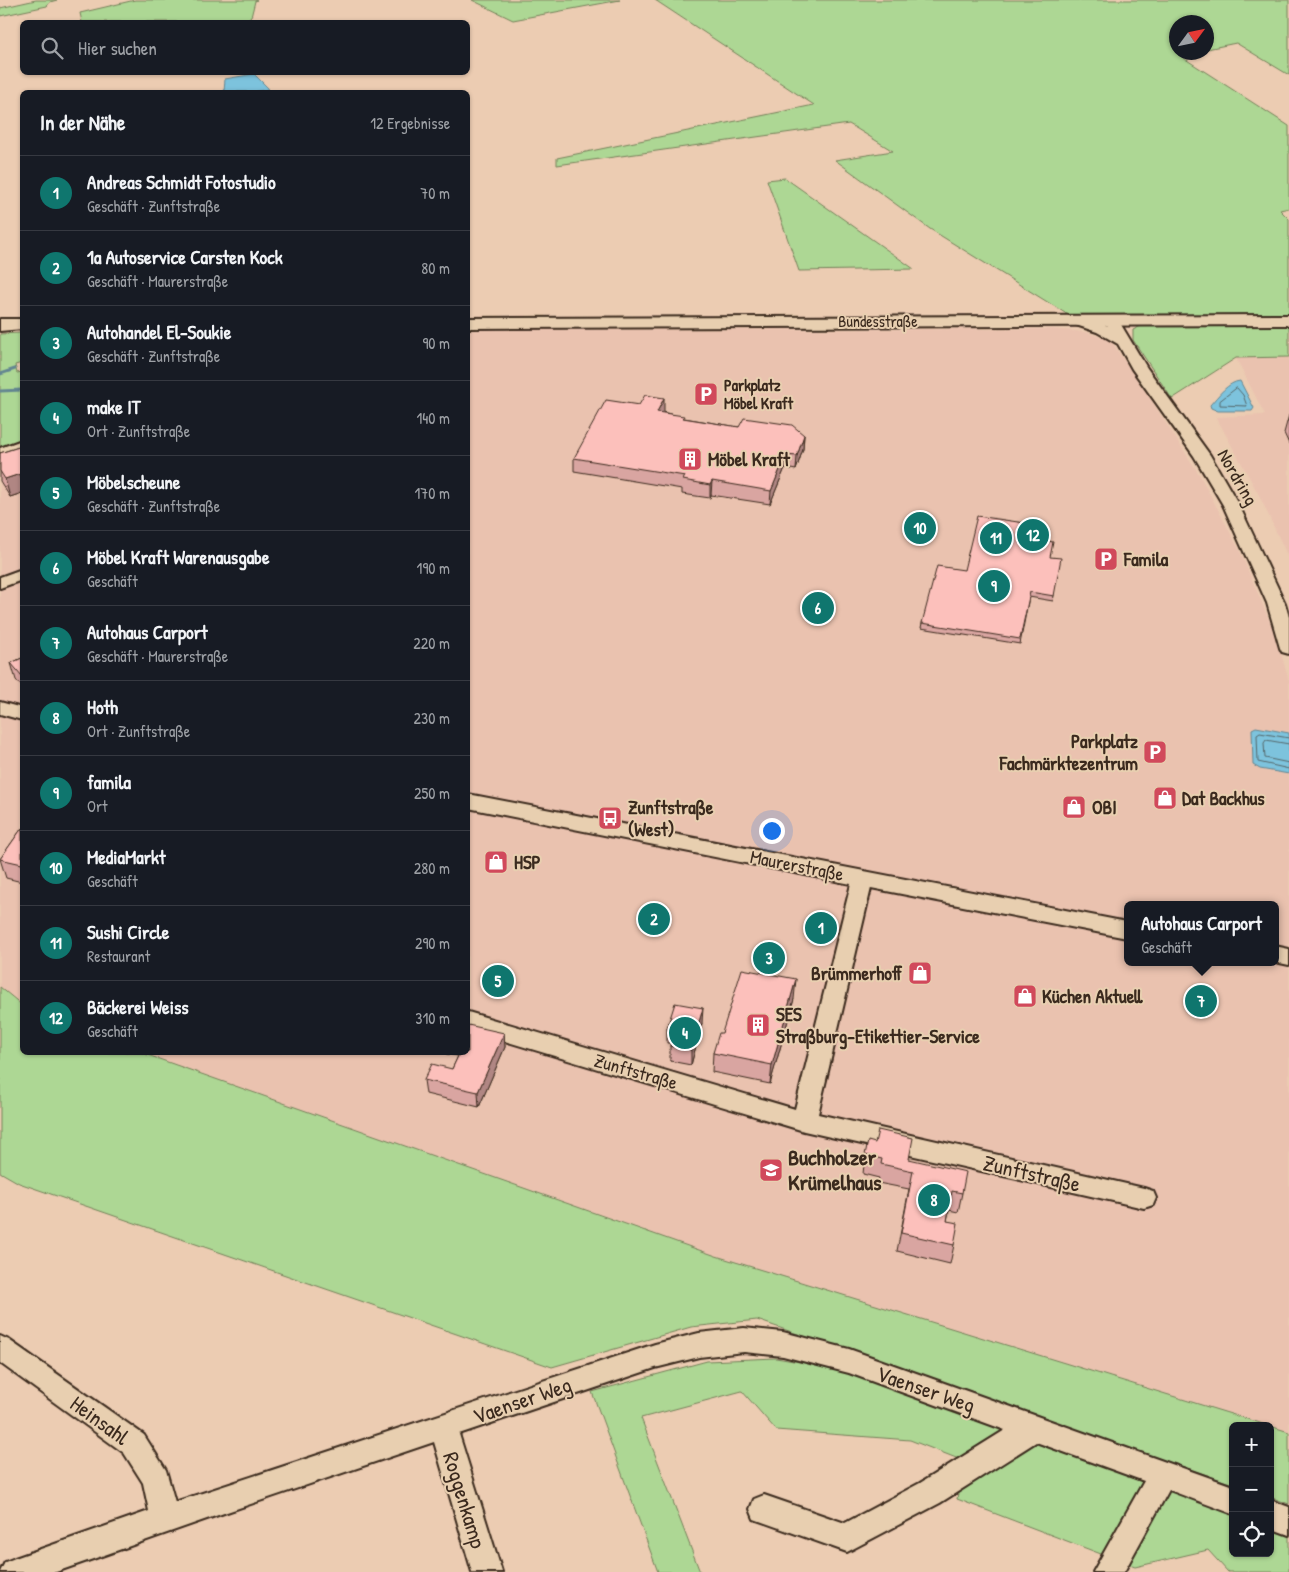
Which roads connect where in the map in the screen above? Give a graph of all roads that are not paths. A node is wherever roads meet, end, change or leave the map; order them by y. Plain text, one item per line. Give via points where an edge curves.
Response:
1 (1289, 320) edge
2 (1078, 321) junction
3 (1118, 321) junction
4 (470, 323) edge
5 (0, 324) edge
6 (20, 324) edge
7 (1123, 341) junction
8 (20, 446) edge
9 (0, 453) edge
10 (20, 575) edge
11 (0, 583) edge
12 (1289, 648) edge
13 (0, 708) edge
14 (20, 713) edge
15 (470, 801) edge
16 (863, 878) junction
17 (1124, 929) edge
18 (470, 1022) edge
19 (804, 1121) junction
20 (1144, 1198) dead end
21 (0, 1348) edge
22 (442, 1427) junction
23 (1036, 1428) junction
24 (1163, 1474) junction
25 (1229, 1499) edge
26 (764, 1509) dead end
27 (1274, 1515) edge
28 (166, 1518) junction
29 (1289, 1521) edge
30 (15, 1572) edge
31 (487, 1572) edge
32 (1108, 1572) edge

1 - 3 main road, Bundesstraße
2 - 3 main road, Bundesstraße
2 - 4 main road, Bundesstraße
2 - 7 street, Nordring
3 - 7 street, Nordring
5 - 6 main road
7 - 12 street, Nordring via 1202,455 1231,505 1276,603
8 - 9 street
10 - 11 street
13 - 14 street
15 - 16 street, Maurerstraße
16 - 17 street, Maurerstraße
16 - 19 street
18 - 19 street, Zunftstraße
19 - 20 street, Zunftstraße
21 - 28 street, Heinsahl via 134,1444 156,1479
22 - 23 street, Vaenser Weg via 655,1356 696,1344 734,1340 772,1341 808,1349
22 - 28 street, Vaenser Weg
22 - 31 street, Roggenkamp
23 - 24 street, Vaenser Weg
23 - 26 street via 930,1493 847,1538
24 - 25 street, Vaenser Weg
24 - 32 street
27 - 29 street
28 - 30 street, Vaenser Weg

